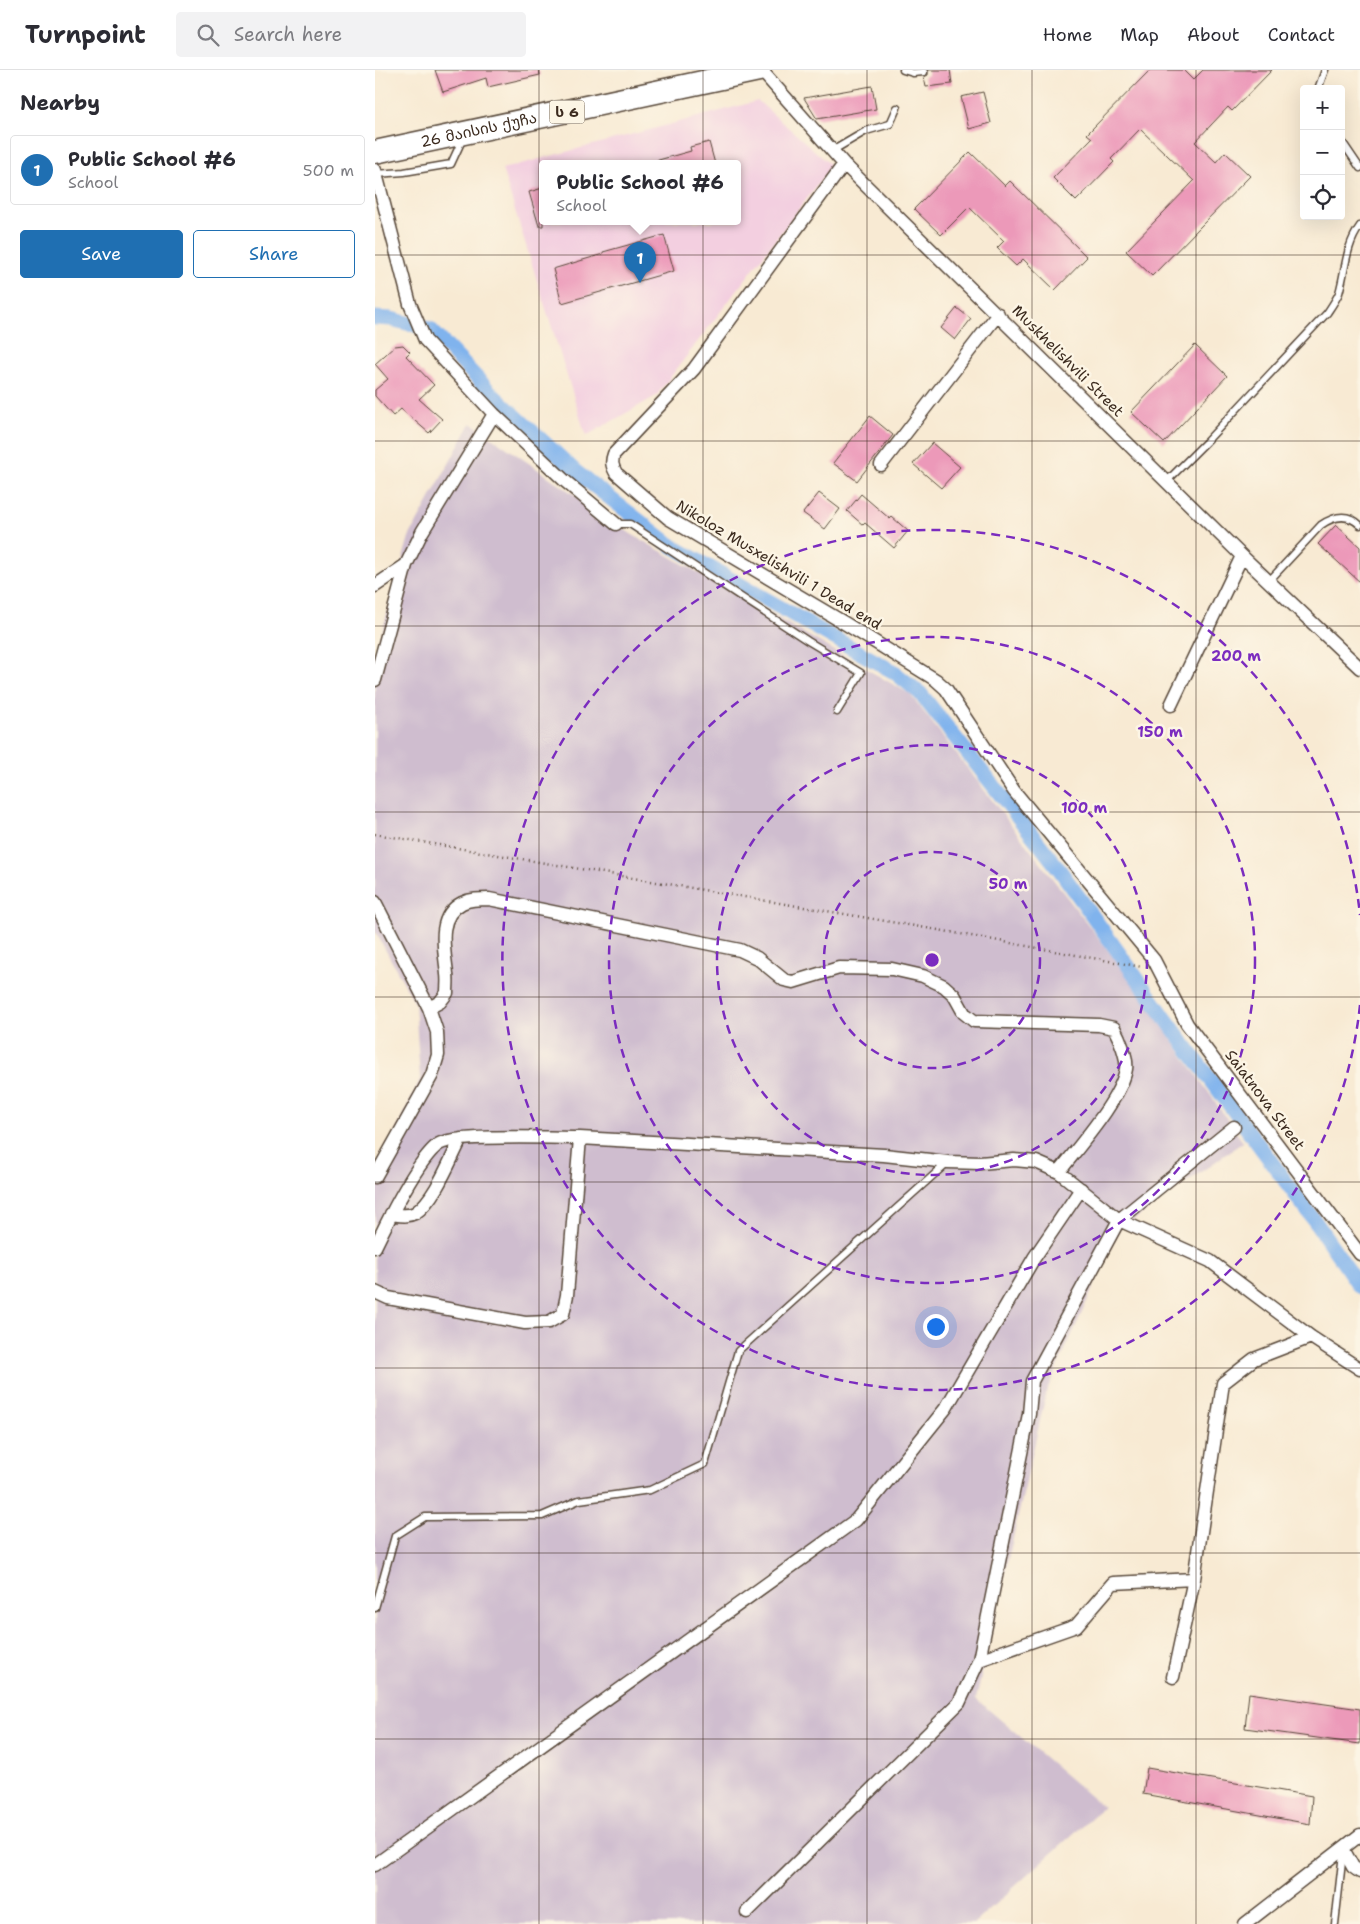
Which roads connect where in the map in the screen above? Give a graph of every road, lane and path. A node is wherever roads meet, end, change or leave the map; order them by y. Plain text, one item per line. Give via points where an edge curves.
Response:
1 (760, 70) edge
2 (903, 70) edge
3 (1325, 70) edge
4 (924, 72) dead end
5 (1319, 85) edge
6 (897, 108) dead end
7 (1345, 146) edge
8 (832, 151) junction
9 (844, 164) junction
10 (375, 165) edge
11 (1360, 168) edge
12 (1360, 226) edge
13 (998, 314) junction
14 (494, 414) junction
15 (881, 466) dead end
16 (1167, 481) junction
17 (616, 524) joint
18 (1360, 525) edge
19 (1242, 556) junction
20 (406, 565) junction
21 (1269, 581) junction
22 (375, 586) edge
23 (1360, 668) edge
24 (375, 680) edge
25 (1171, 705) dead end
26 (837, 712) dead end
27 (375, 834) edge
28 (375, 902) edge
29 (1151, 964) junction
30 (429, 1008) junction
31 (1234, 1127) dead end
32 (580, 1138) junction
33 (461, 1139) junction
34 (948, 1162) junction
35 (1059, 1172) junction
36 (375, 1177) edge
37 (1081, 1189) junction
38 (391, 1214) junction
39 (1119, 1220) junction
40 (375, 1248) edge
41 (1360, 1254) edge
42 (375, 1292) edge
43 (1311, 1337) junction
44 (1360, 1369) edge
45 (1194, 1578) junction
46 (375, 1608) edge
47 (979, 1660) junction
48 (1173, 1676) dead end
49 (1360, 1835) edge
50 (1343, 1849) junction
51 (375, 1864) edge
52 (1360, 1872) edge
53 (747, 1912) dead end
54 (1245, 1924) edge
55 (1335, 1924) edge

1 - 8 street, Muskhelishvili Street
1 - 10 highway, 26 მაისის ქუჩა / ს 6 via 465,134
2 - 4 lane via 913,74
3 - 5 lane
6 - 8 lane via 889,124 866,131
7 - 11 lane
8 - 9 street, Muskhelishvili Street
9 - 13 street, Muskhelishvili Street
9 - 29 street, Nikoloz Musxelishvili 1 Dead end via 694,369 614,454 613,468 668,518 846,624 946,689 1015,791
10 - 14 street via 410,304 425,340
12 - 16 lane via 1345,258 1339,293 1327,313
13 - 15 street
13 - 16 street, Muskhelishvili Street
14 - 17 street
14 - 20 street via 422,532
16 - 19 street, Muskhelishvili Street
17 - 26 lane via 630,524 861,673
18 - 21 lane via 1345,517 1329,520
19 - 21 street, Muskhelishvili Street
19 - 25 street
20 - 22 street
20 - 24 street
21 - 23 street, Muskhelishvili Street
27 - 29 path via 1086,957
28 - 30 street
29 - 41 street, Saiatnova Street via 1187,1024
30 - 35 street via 447,993 443,941 445,926 452,912 461,904 489,898 740,950 757,958 784,980 793,982 839,968 891,969 923,976 944,986 974,1021 1114,1028 1120,1038 1127,1067 1119,1092
30 - 36 street via 437,1032 438,1055 432,1075
31 - 39 street
32 - 33 street
32 - 34 street via 884,1154
32 - 42 street via 563,1314 549,1322 525,1323 388,1298
33 - 38 street via 440,1143 427,1154
33 - 38 street via 428,1200 415,1213 404,1216
34 - 35 street via 1014,1160 1036,1162
34 - 46 lane via 738,1352 705,1464 651,1490 579,1500 542,1516 425,1517 395,1536
35 - 37 street
37 - 39 street
37 - 51 street via 1034,1258 946,1408 856,1520
38 - 40 street
39 - 43 street via 1210,1261
39 - 47 street via 1032,1381 1029,1414
43 - 44 street
43 - 45 street via 1253,1359 1223,1382
45 - 47 street via 1113,1583 1075,1626
45 - 48 street
47 - 53 street via 959,1703
49 - 50 street
50 - 52 street via 1353,1867
50 - 54 street
50 - 55 lane

